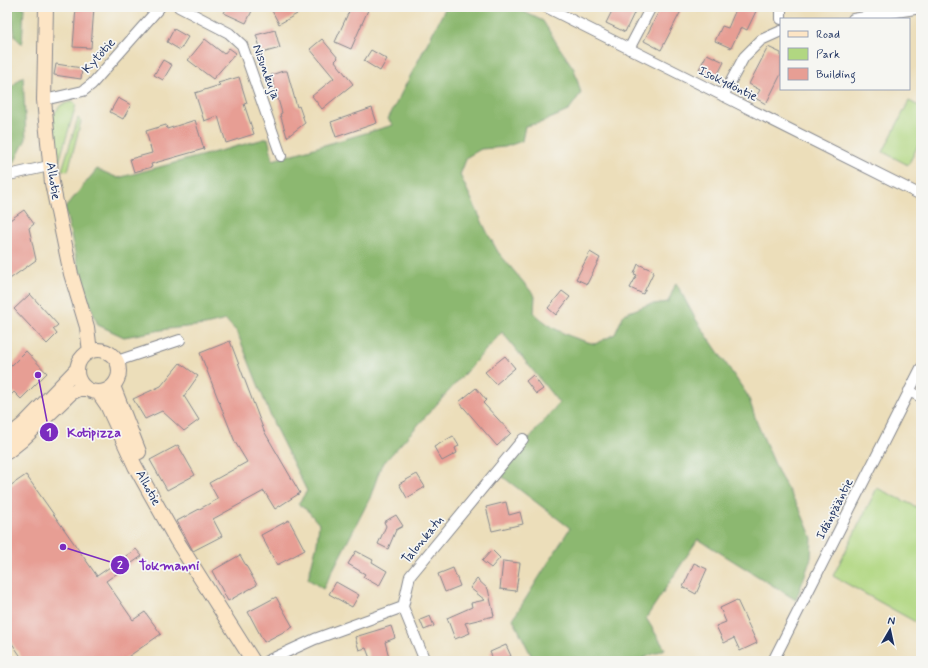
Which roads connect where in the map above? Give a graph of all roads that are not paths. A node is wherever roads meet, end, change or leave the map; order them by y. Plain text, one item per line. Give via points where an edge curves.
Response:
1 (46, 7) edge
2 (160, 7) edge
3 (179, 7) edge
4 (546, 7) edge
5 (651, 7) edge
6 (781, 7) edge
7 (921, 8) edge
8 (781, 18) edge
9 (859, 18) edge
10 (780, 31) edge
11 (629, 49) junction
12 (723, 96) junction
13 (44, 100) junction
14 (282, 156) dead end
15 (50, 166) junction
16 (8, 173) edge
17 (921, 195) edge
18 (180, 340) dead end
19 (90, 352) junction
20 (117, 361) junction
21 (921, 368) edge
22 (77, 369) junction
23 (113, 386) junction
24 (92, 390) junction
25 (909, 391) junction
26 (921, 397) edge
27 (7, 438) edge
28 (524, 439) dead end
29 (7, 452) edge
30 (177, 541) junction
31 (403, 607) junction
32 (253, 661) edge
33 (267, 661) edge
34 (425, 661) edge
35 (773, 661) edge

1 - 13 street, Alhotie
2 - 13 street, Kytötie via 92,84 83,91
3 - 14 street, Nisunkuja via 229,33 242,45
4 - 11 street, Isokydöntie
5 - 11 street
6 - 8 street
7 - 9 street
10 - 12 street via 761,40 744,57
11 - 12 street, Isokydöntie
12 - 17 street, Isokydöntie
13 - 15 street, Alhotie
15 - 16 street
15 - 19 street, Alhotie via 71,274 87,327
18 - 20 street
19 - 20 street via 106,352
19 - 22 street via 82,358
20 - 23 street via 119,374
21 - 25 street, Idänpääntie
22 - 24 street via 81,384
22 - 27 street
23 - 24 street via 106,391
23 - 30 street, Alhotie
24 - 29 street via 79,389 71,393
24 - 30 street, Alhotie via 107,405 135,466
25 - 26 street
25 - 35 street, Idänpääntie
28 - 31 street, Talonkatu via 410,576
30 - 32 street, Alhotie
31 - 33 street via 315,639
31 - 34 street

